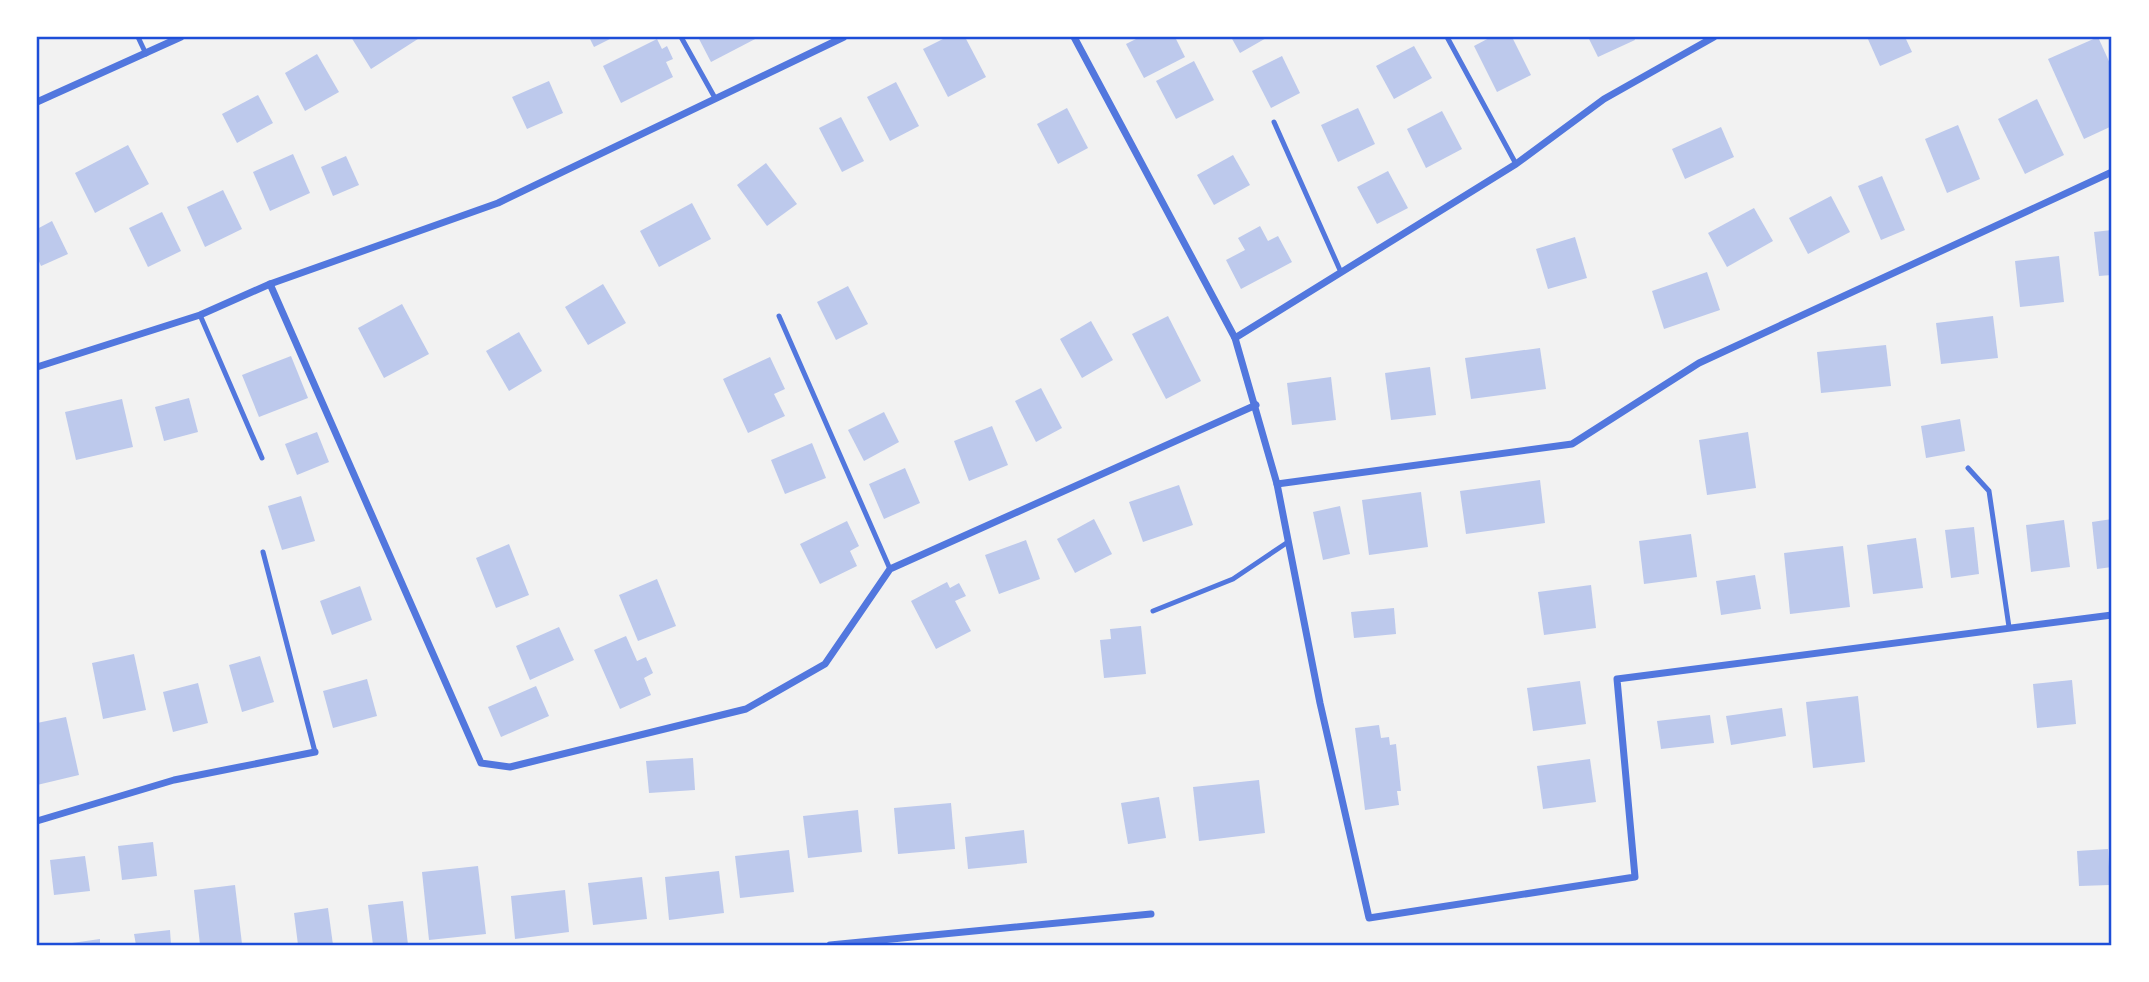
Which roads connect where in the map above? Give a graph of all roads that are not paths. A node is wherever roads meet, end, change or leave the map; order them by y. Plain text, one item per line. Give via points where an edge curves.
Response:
1 (138, 37) edge
2 (181, 37) edge
3 (681, 37) edge
4 (844, 37) edge
5 (1074, 37) edge
6 (1447, 37) edge
7 (1714, 37) edge
8 (146, 54) junction
9 (715, 98) junction
10 (37, 102) edge
11 (1274, 122) dead end
12 (1516, 164) junction
13 (2112, 172) edge
14 (1340, 270) junction
15 (270, 285) junction
16 (200, 315) junction
17 (779, 316) dead end
18 (1235, 338) junction
19 (37, 367) edge
20 (1256, 405) junction
21 (262, 458) dead end
22 (1968, 468) dead end
23 (1277, 484) junction
24 (1288, 542) junction
25 (263, 552) dead end
26 (890, 569) junction
27 (1153, 611) dead end
28 (2112, 615) edge
29 (2009, 627) junction
30 (315, 752) joint
31 (37, 821) edge
32 (1151, 914) dead end
33 (830, 945) edge

1 - 8 lane
2 - 8 street
3 - 9 lane
4 - 9 street
5 - 18 street
6 - 12 lane
7 - 12 street via 1604,99
8 - 10 street
9 - 15 street via 498,203
11 - 14 lane
12 - 14 street
13 - 23 street via 1699,363 1572,444
14 - 18 street
15 - 16 street
15 - 26 street via 481,763 521,765 746,709 825,664
16 - 19 street
16 - 21 lane
17 - 26 lane
18 - 20 street
20 - 23 street
20 - 26 street
22 - 29 lane via 1989,491
23 - 24 street
24 - 27 lane via 1233,579
24 - 29 street via 1369,918 1635,877 1617,679
25 - 30 lane
28 - 29 street
30 - 31 street via 174,780
32 - 33 street

